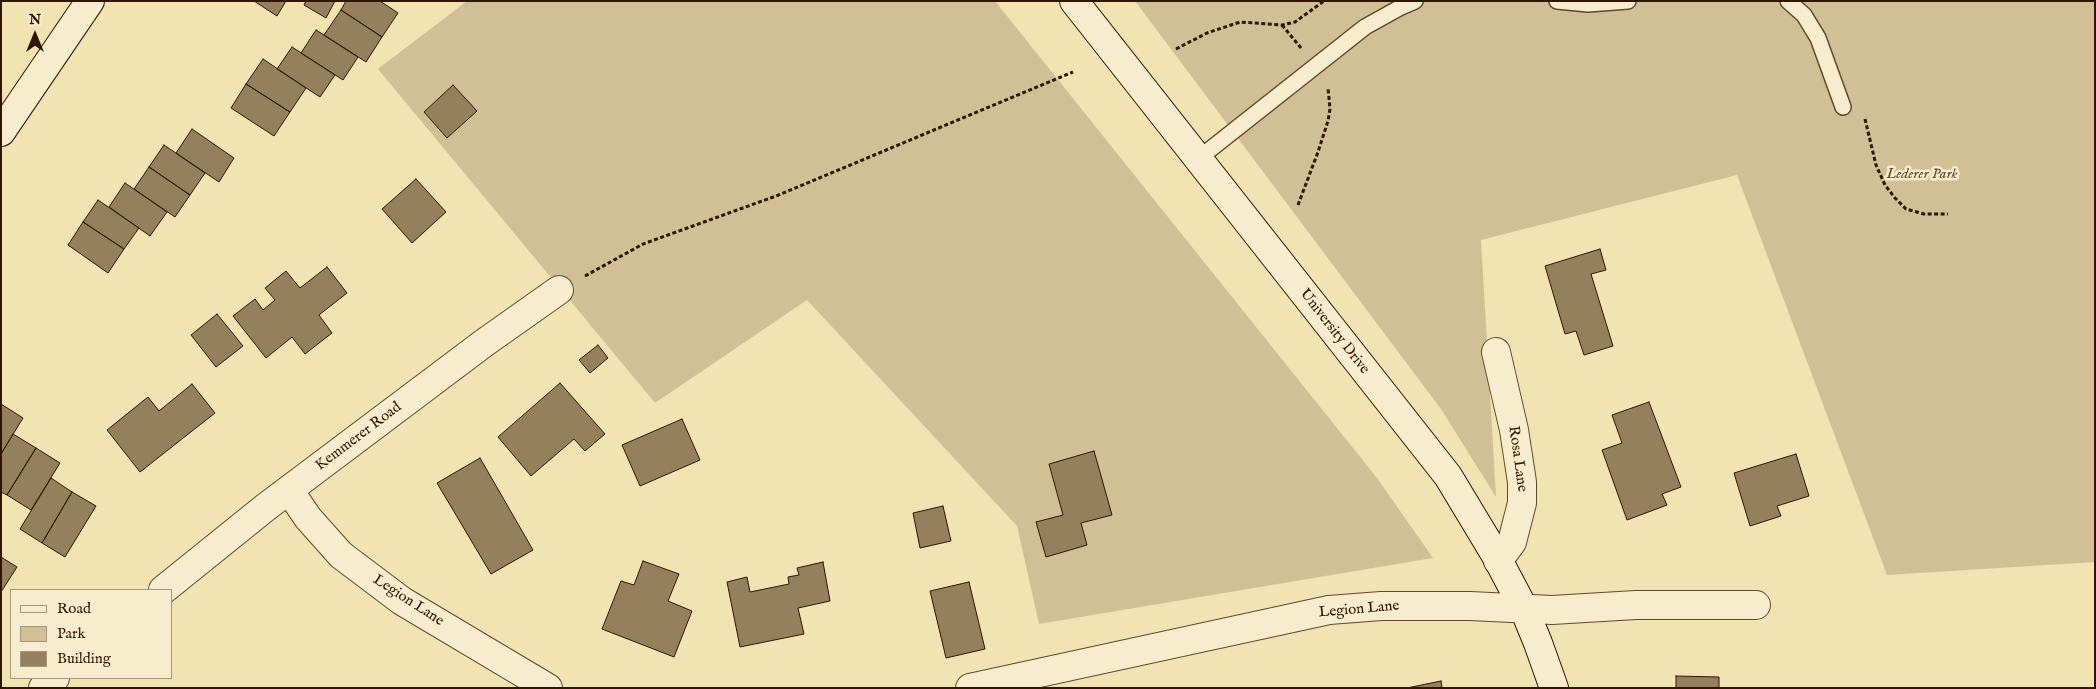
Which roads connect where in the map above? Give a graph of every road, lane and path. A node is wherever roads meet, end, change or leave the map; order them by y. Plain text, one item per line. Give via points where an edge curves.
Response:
1 (90, 1) edge
2 (1074, 1) edge
3 (1324, 1) edge
4 (1416, 1) edge
5 (1557, 1) edge
6 (1628, 1) edge
7 (1788, 1) edge
8 (1282, 25) junction
9 (1176, 49) dead end
10 (1315, 65) junction
11 (1073, 72) dead end
12 (1843, 107) dead end
13 (1864, 110) dead end
14 (1, 132) edge
15 (1198, 159) junction
16 (1298, 205) dead end
17 (1948, 214) dead end
18 (559, 290) joint
19 (1496, 352) dead end
20 (288, 490) junction
21 (1498, 561) junction
22 (164, 589) edge
23 (1756, 605) dead end
24 (1524, 609) junction
25 (54, 679) edge
26 (43, 688) edge
27 (548, 688) edge
28 (970, 688) edge
29 (1554, 688) edge

1 - 14 street
2 - 15 street, University Drive
3 - 8 path via 1300,19
4 - 10 lane via 1365,27
5 - 6 lane via 1588,4
7 - 12 lane via 1804,15 1818,38
8 - 9 path via 1240,22 1207,33
8 - 10 path
10 - 15 lane
10 - 16 path via 1328,89 1330,109
11 - 18 path via 776,196 643,244
13 - 17 path via 1876,165 1895,198 1906,209 1924,214
15 - 21 street, University Drive via 1448,476
18 - 20 street, Kemmerer Road
19 - 21 street, Rosa Lane via 1522,482 1522,503 1512,542
20 - 22 street, Kemmerer Road
20 - 27 street, Legion Lane via 340,555 402,601
21 - 24 street, University Drive
23 - 24 street, Legion Lane
24 - 28 street, Legion Lane via 1380,606 1329,610
24 - 29 street, University Drive
25 - 26 street

